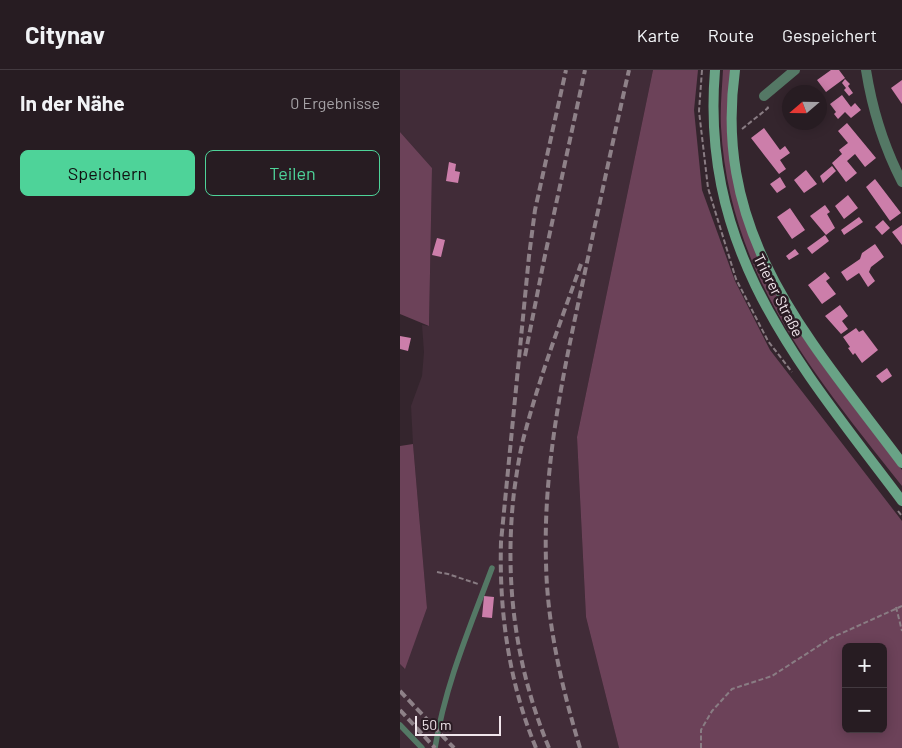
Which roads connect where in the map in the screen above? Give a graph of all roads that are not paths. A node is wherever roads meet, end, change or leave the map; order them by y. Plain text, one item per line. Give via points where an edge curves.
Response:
1 (715, 70) edge
2 (735, 70) edge
3 (795, 70) edge
4 (866, 70) edge
5 (764, 96) road end
6 (902, 182) edge
7 (902, 464) edge
8 (902, 501) edge
9 (492, 568) dead end
10 (400, 725) edge
11 (422, 748) edge
12 (435, 748) edge

1 - 8 main road, Trierer Straße via 713,111 719,174 734,234 750,277 796,359
2 - 7 main road, Trierer Straße via 732,137 737,178 752,232 770,276 813,344
3 - 5 street
4 - 6 street via 891,161
9 - 12 lane via 452,674
10 - 11 lane

